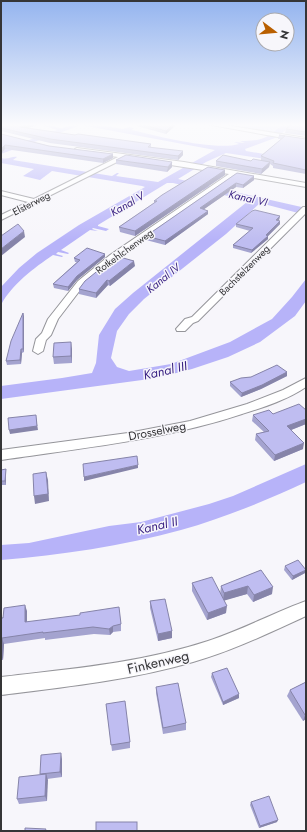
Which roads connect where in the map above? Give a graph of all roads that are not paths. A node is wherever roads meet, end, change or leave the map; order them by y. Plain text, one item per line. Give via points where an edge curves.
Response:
1 (112, 163) edge
2 (175, 163) edge
3 (236, 172) junction
4 (306, 185) edge
5 (1, 194) edge
6 (35, 201) junction
7 (304, 212) edge
8 (1, 218) edge
9 (181, 329) dead end
10 (38, 351) dead end
11 (305, 384) edge
12 (1, 455) edge
13 (306, 608) edge
14 (1, 686) edge

1 - 6 street, Elsterweg
2 - 3 street
3 - 4 street
3 - 10 street, Rotkehlchenweg via 81,283 56,314 46,335 41,338
5 - 6 street
6 - 8 street, Elsterweg
7 - 9 street, Bachstelzenweg via 195,319
11 - 12 street, Drosselweg via 224,416 172,430
13 - 14 street, Finkenweg via 237,640 193,654 127,670

